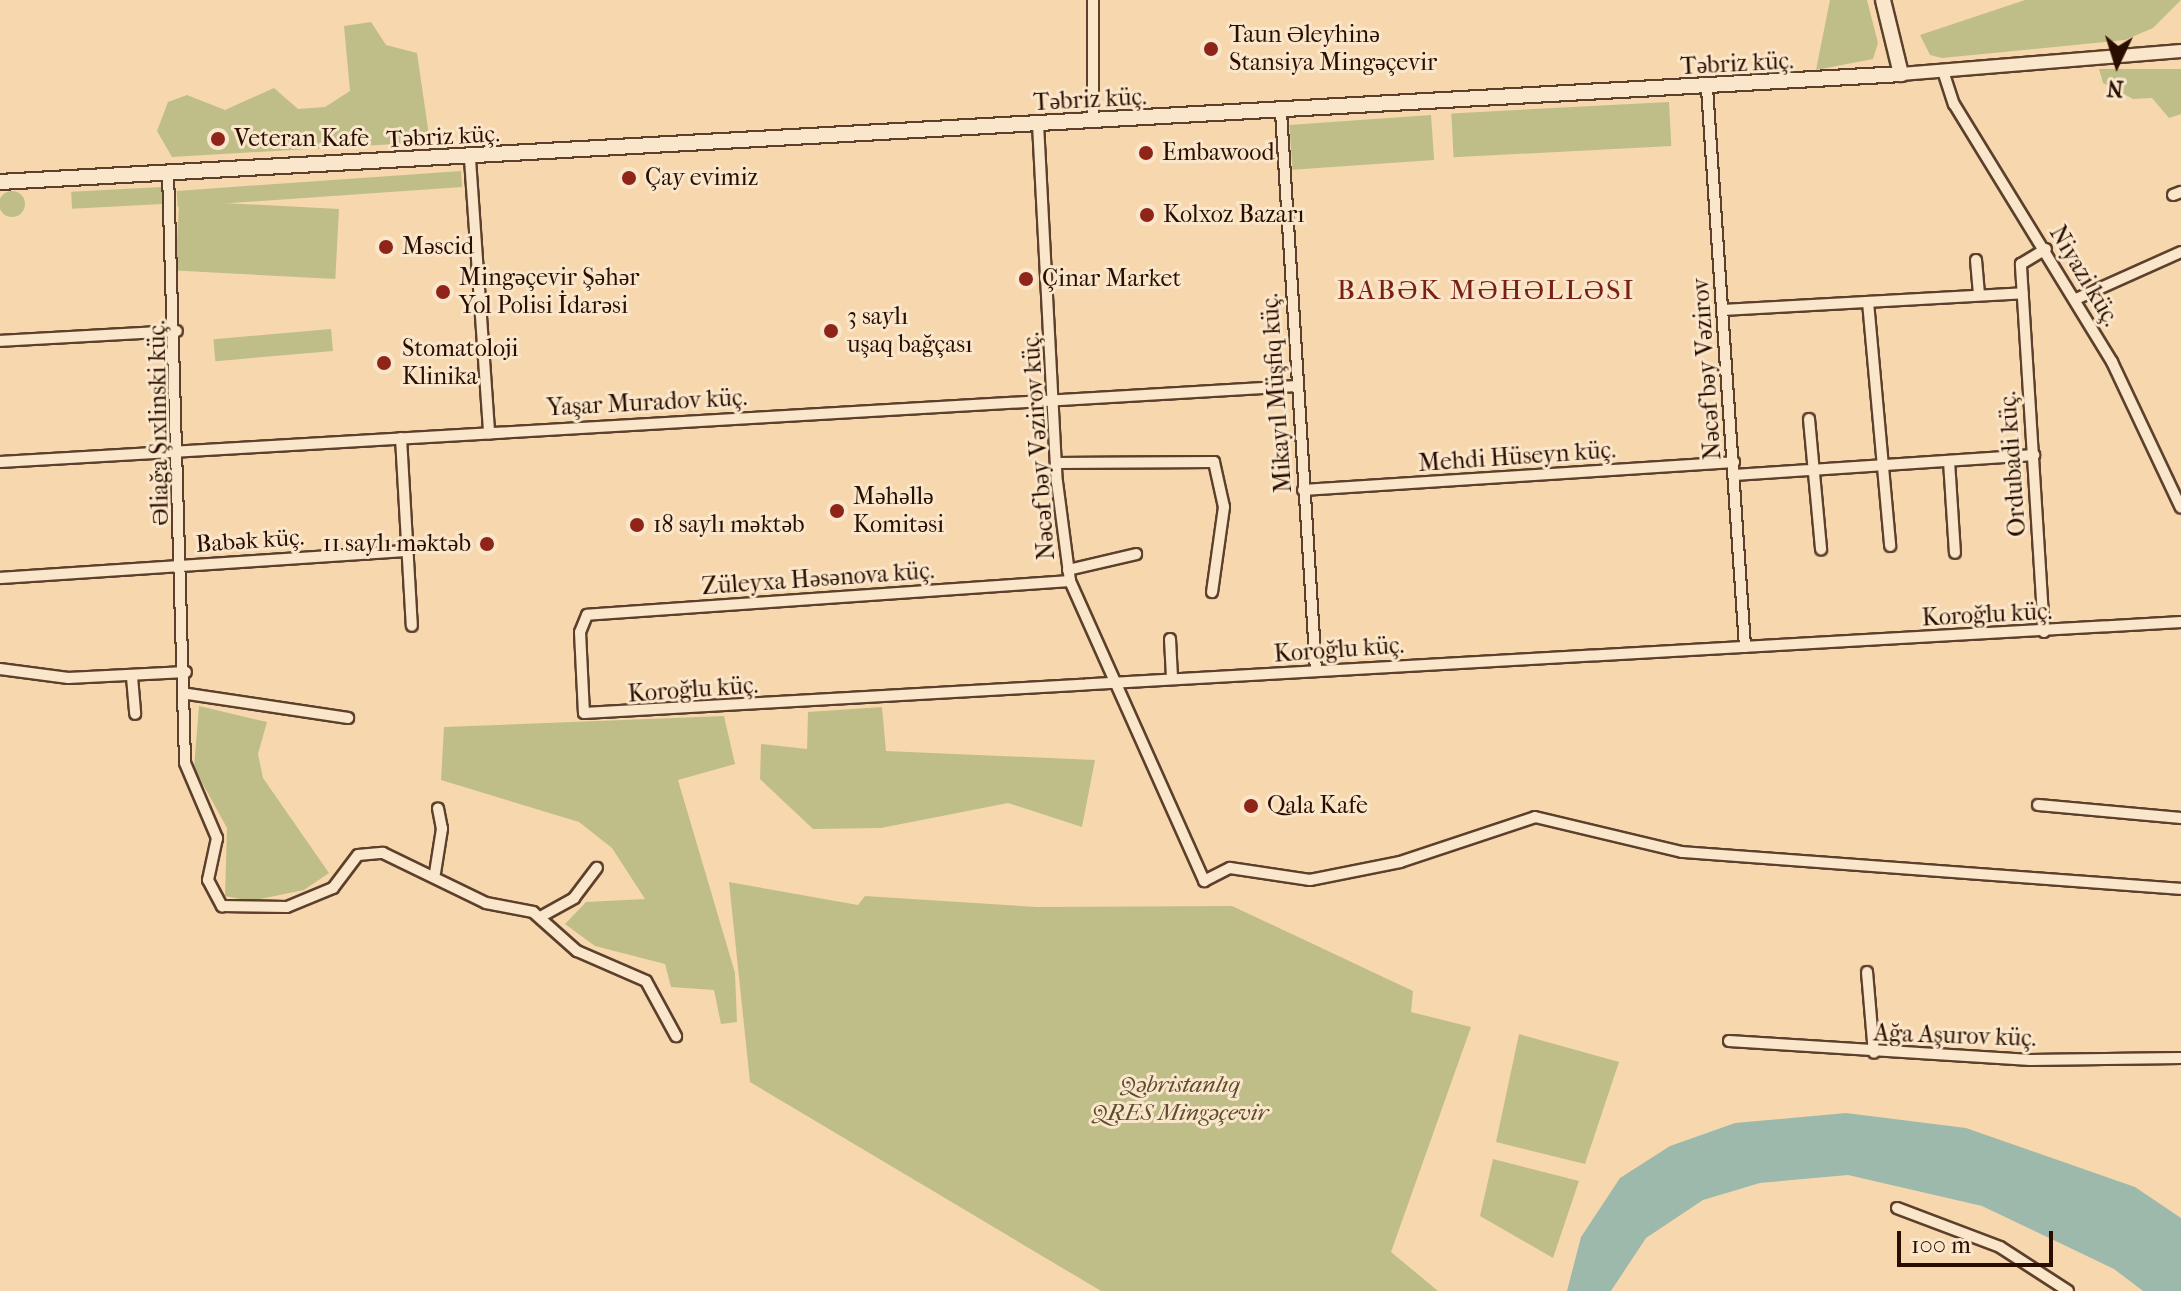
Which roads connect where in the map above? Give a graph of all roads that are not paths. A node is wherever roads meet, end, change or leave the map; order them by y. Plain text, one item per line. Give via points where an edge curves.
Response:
1 (1093, 0) edge
2 (1883, 0) edge
3 (2181, 51) edge
4 (1943, 71) junction
5 (1901, 74) junction
6 (1707, 88) junction
7 (1281, 112) junction
8 (1093, 121) junction
9 (1038, 124) junction
10 (470, 159) junction
11 (168, 172) junction
12 (0, 182) edge
13 (2046, 249) junction
14 (2181, 252) edge
15 (1976, 260) dead end
16 (2023, 293) junction
17 (1979, 295) junction
18 (2076, 299) junction
19 (1868, 302) junction
20 (1723, 310) junction
21 (177, 331) junction
22 (0, 341) edge
23 (1297, 386) junction
24 (1054, 399) junction
25 (1809, 419) dead end
26 (489, 433) junction
27 (401, 438) junction
28 (180, 451) junction
29 (2034, 455) junction
30 (1949, 461) junction
31 (0, 462) edge
32 (1734, 462) junction
33 (1056, 463) junction
34 (1883, 465) junction
35 (1815, 470) junction
36 (1734, 475) junction
37 (1303, 490) junction
38 (2181, 508) edge
39 (1890, 546) dead end
40 (1821, 549) dead end
41 (408, 551) junction
42 (1955, 553) dead end
43 (1136, 554) dead end
44 (181, 566) junction
45 (1069, 576) junction
46 (0, 578) edge
47 (1212, 592) dead end
48 (2181, 622) edge
49 (412, 626) dead end
50 (580, 632) joint
51 (2044, 632) junction
52 (1170, 639) dead end
53 (1745, 647) junction
54 (0, 669) edge
55 (1316, 671) junction
56 (186, 672) junction
57 (132, 677) junction
58 (1117, 677) junction
59 (1172, 678) junction
60 (188, 694) junction
61 (135, 714) dead end
62 (348, 718) dead end
63 (2038, 805) dead end
64 (438, 808) dead end
65 (2181, 818) edge
66 (597, 868) dead end
67 (435, 873) junction
68 (2181, 889) edge
69 (542, 916) junction
70 (1867, 972) dead end
71 (676, 1036) dead end
72 (1729, 1041) dead end
73 (1874, 1053) junction
74 (2181, 1058) edge
75 (1897, 1208) dead end
76 (2068, 1291) edge

1 - 8 street
2 - 5 main road
3 - 4 street, Təbriz küç.
4 - 5 street, Təbriz küç.
4 - 13 street, Niyazi küç. via 1954,104
5 - 6 main road, Təbriz küç.
6 - 7 main road, Təbriz küç.
6 - 20 street, Nəcəf bəy Vəzirov
7 - 8 main road, Təbriz küç.
7 - 23 street, Mikayıl Müşfiq küç.
8 - 9 main road, Təbriz küç.
9 - 10 main road, Təbriz küç.
9 - 24 street, Nəcəf bəy Vəzirov küç.
10 - 11 main road, Təbriz küç.
10 - 26 street
11 - 12 main road, Təbriz küç.
11 - 21 street, Əliağa Şıxlinski küç.
13 - 16 street, Ordubadi küç. via 2022,259
13 - 18 street, Niyazi küç.
14 - 18 street
15 - 17 street
16 - 17 street
16 - 29 street, Ordubadi küç.
17 - 19 street
18 - 38 street, Niyazi küç. via 2146,425
19 - 20 street
19 - 34 street
20 - 32 street, Nəcəf bəy Vəzirov
21 - 22 street
21 - 28 street, Əliağa Şıxlinski küç.
23 - 24 street, Yaşar Muradov küç.
23 - 37 street, Mikayıl Müşfiq küç.
24 - 26 street, Yaşar Muradov küç.
24 - 33 street, Nəcəf bəy Vəzirov küç.
25 - 35 street
26 - 27 street, Yaşar Muradov küç.
27 - 28 street, Yaşar Muradov küç.
27 - 41 street
28 - 31 street, Yaşar Muradov küç.
28 - 44 street, Əliağa Şıxlinski küç.
29 - 30 street
29 - 51 street, Ordubadi küç.
30 - 34 street
30 - 42 street
32 - 36 street, Nəcəf bəy Vəzirov
32 - 37 street, Mehdi Hüseyn küç.
33 - 45 street, Nəcəf bəy Vəzirov küç.
33 - 47 street via 1214,462 1224,507
34 - 35 street
34 - 39 street
35 - 36 street
35 - 40 street
36 - 53 street, Nəcəf bəy Vəzirov
37 - 55 street, Mikayıl Müşfiq küç.
41 - 44 street, Babək küç.
41 - 49 street
43 - 45 street
44 - 46 street, Babək küç.
44 - 56 street, Əliağa Şıxlinski küç.
45 - 50 street, Züleyxa Həsənova küç. via 587,615
45 - 58 street, Nəcəf bəy Vəzirov küç.
48 - 51 street, Koroğlu küç.
50 - 58 street, Koroğlu küç. via 589,717
51 - 53 street, Koroğlu küç.
52 - 59 street
53 - 55 street, Koroğlu küç.
54 - 57 street
55 - 59 street, Koroğlu küç.
56 - 57 street
56 - 60 street, Əliağa Şıxlinski küç.
57 - 61 street
58 - 59 street, Koroğlu küç.
58 - 68 street, Nəcəf bəy Vəzirov küç. via 1204,881 1230,868 1310,880 1400,862 1535,817 1682,852
60 - 62 street
60 - 67 street, Əliağa Şıxlinski küç. via 187,775 217,838 208,880 222,906 287,907 314,897 368,851
63 - 65 street
64 - 67 street
66 - 69 street via 574,898
67 - 69 street via 486,903
69 - 71 street via 577,951 646,981
70 - 73 street
72 - 73 street, Ağa Aşurov küç.
73 - 74 street, Ağa Aşurov küç.
75 - 76 street via 2000,1247

